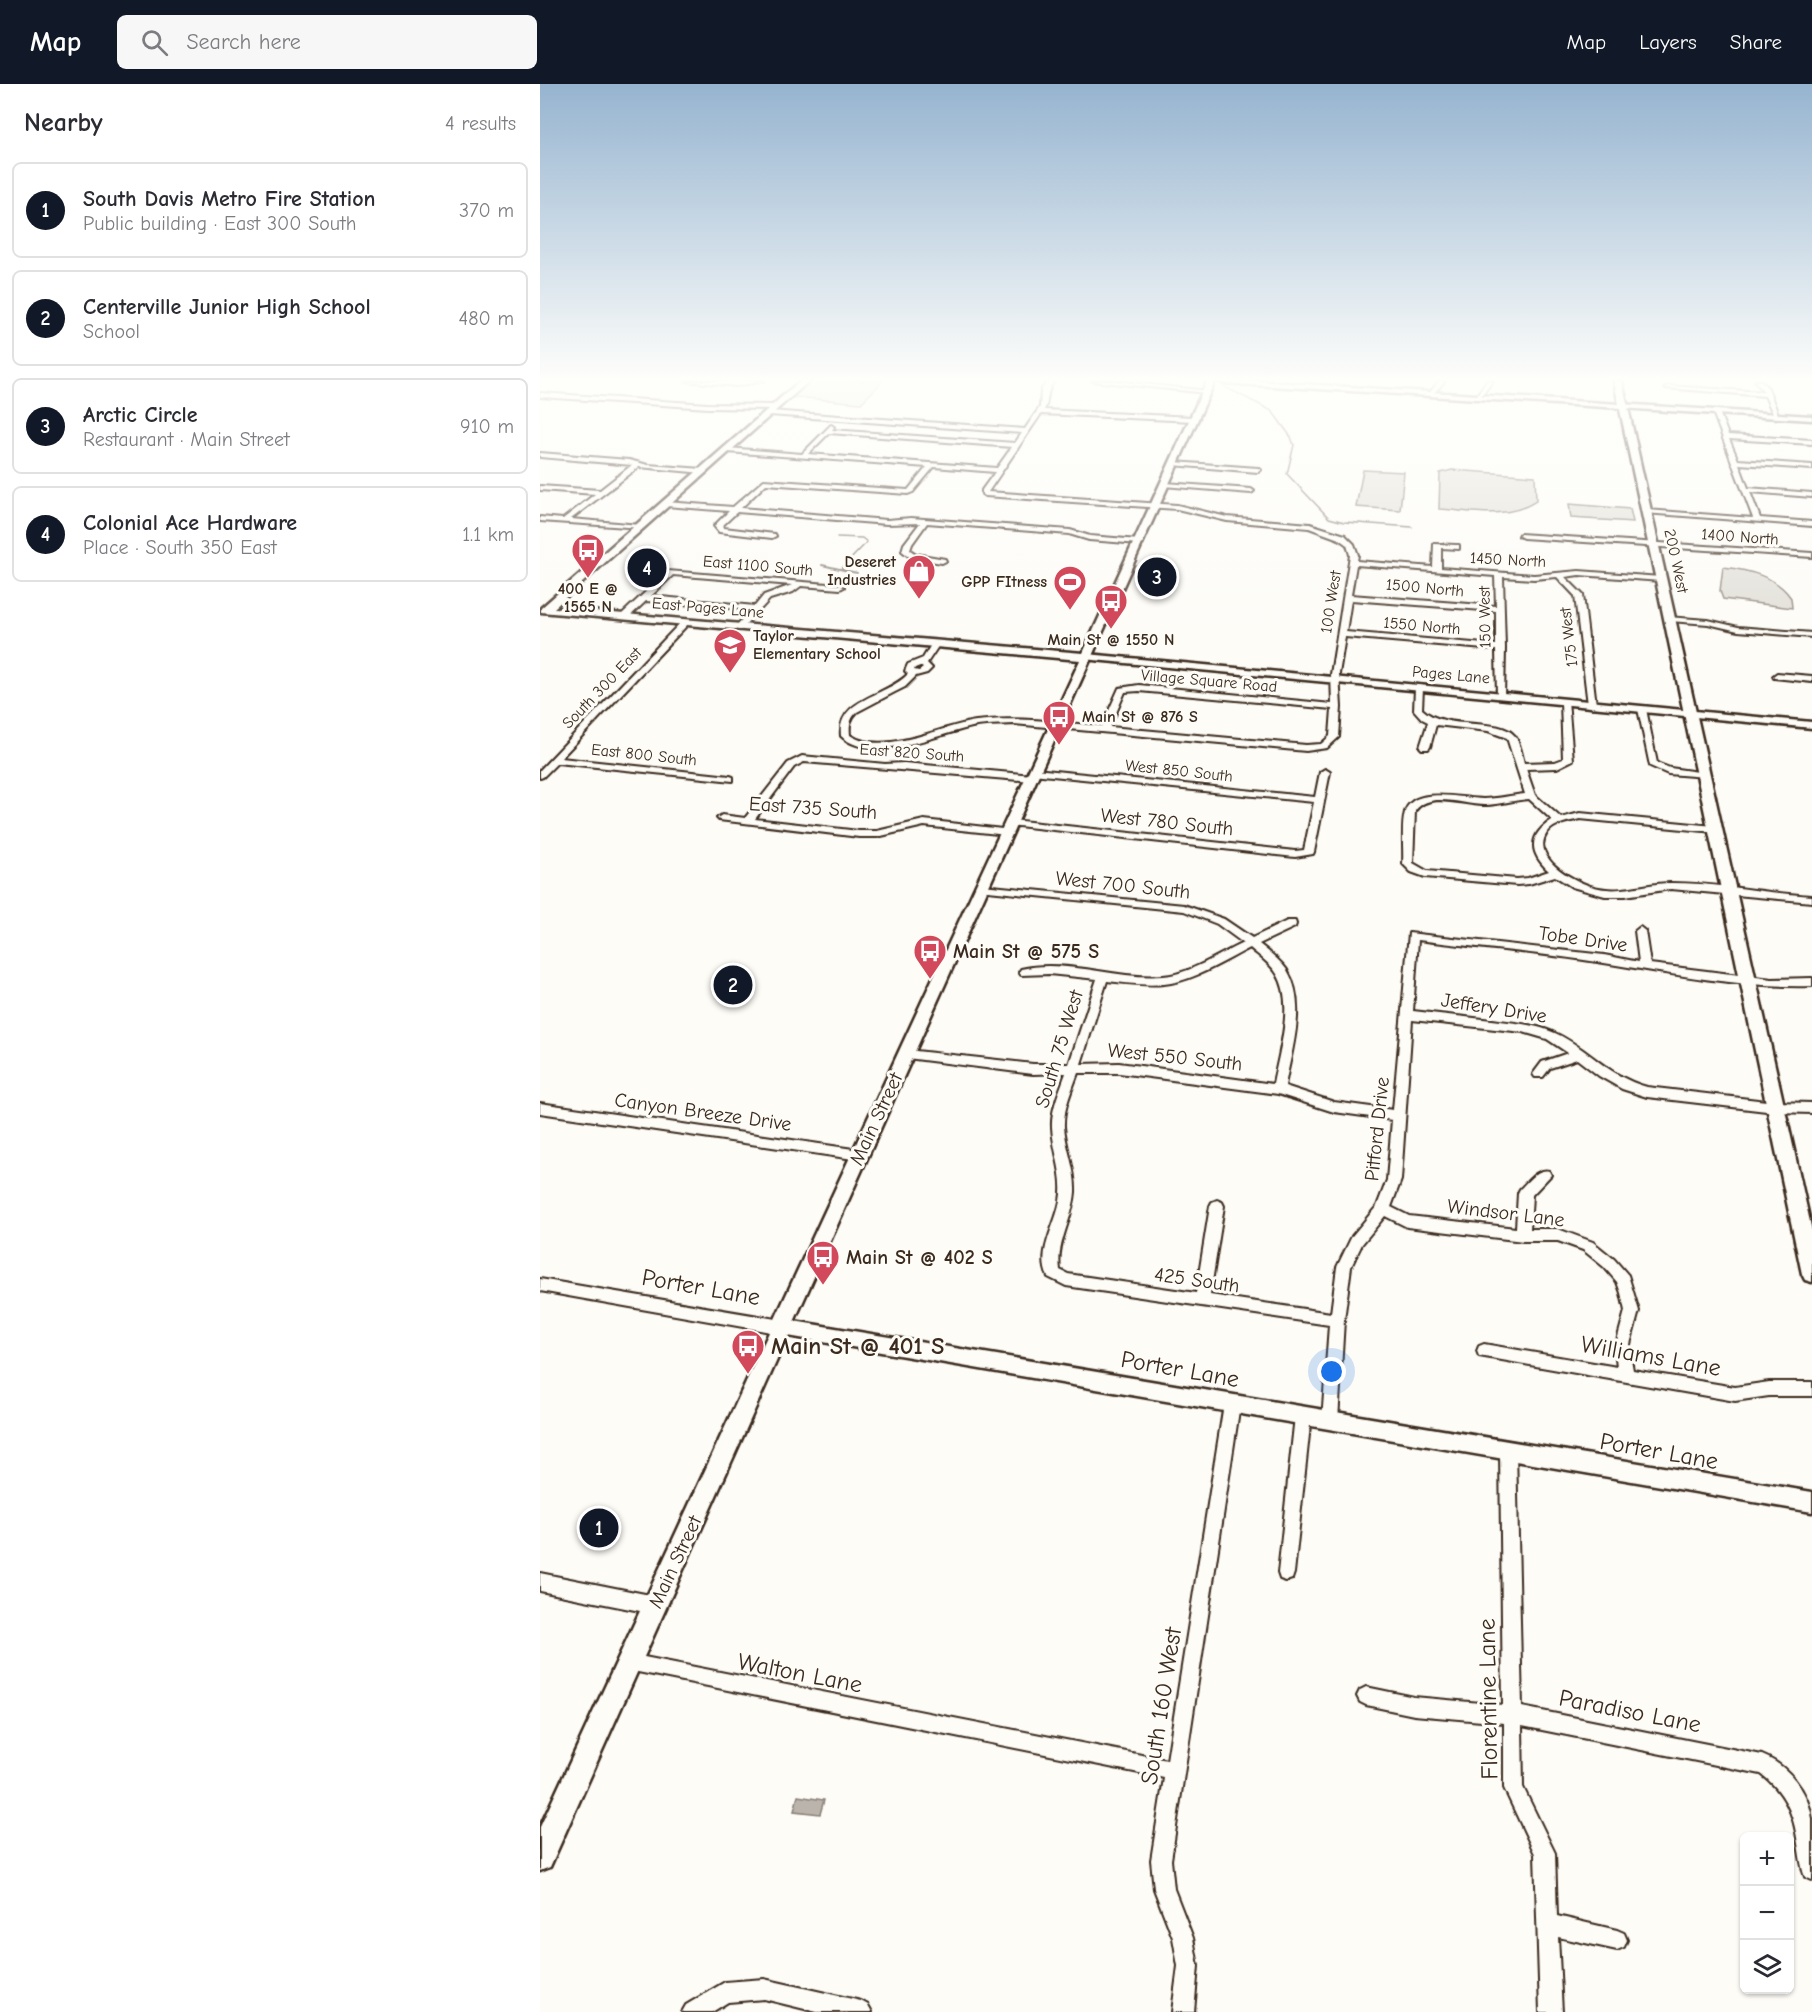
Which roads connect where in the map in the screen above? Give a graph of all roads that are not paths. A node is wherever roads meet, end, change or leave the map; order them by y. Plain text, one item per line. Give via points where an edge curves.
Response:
1 (627, 471) edge
2 (703, 471) edge
3 (927, 471) edge
4 (998, 471) edge
5 (1171, 471) edge
6 (1202, 471) edge
7 (1258, 471) edge
8 (1638, 471) edge
9 (1738, 471) edge
10 (1165, 484) junction
11 (1195, 487) junction
12 (540, 488) edge
13 (1745, 490) junction
14 (601, 492) junction
15 (1192, 495) dead end
16 (1812, 495) edge
17 (666, 504) junction
18 (1156, 505) junction
19 (734, 510) junction
20 (1647, 512) junction
21 (540, 519) edge
22 (1757, 520) junction
23 (565, 521) junction
24 (925, 521) junction
25 (1812, 524) edge
26 (639, 527) junction
27 (772, 536) dead end
28 (1523, 536) dead end
29 (1139, 542) junction
30 (1654, 544) junction
31 (1456, 547) dead end
32 (1812, 555) edge
33 (942, 561) dead end
34 (1353, 563) junction
35 (1437, 570) junction
36 (1499, 574) junction
37 (1559, 575) junction
38 (1661, 579) junction
39 (800, 583) junction
40 (840, 587) dead end
41 (1347, 597) junction
42 (643, 598) junction
43 (754, 608) junction
44 (1500, 609) junction
45 (542, 612) edge
46 (624, 617) junction
47 (1670, 619) junction
48 (686, 622) junction
49 (738, 628) junction
50 (1341, 634) junction
51 (1812, 635) edge
52 (935, 645) junction
53 (1501, 648) junction
54 (1088, 657) junction
55 (1777, 676) dead end
56 (1812, 679) edge
57 (1334, 681) junction
58 (1419, 688) junction
59 (1501, 696) junction
60 (1565, 702) junction
61 (1592, 705) junction
62 (1337, 707) junction
63 (1642, 709) junction
64 (1690, 714) junction
65 (1433, 721) junction
66 (1057, 724) junction
67 (1812, 725) edge
68 (1105, 729) junction
69 (1425, 747) dead end
70 (554, 760) junction
71 (1521, 766) junction
72 (1325, 772) dead end
73 (540, 775) edge
74 (1033, 775) junction
75 (1703, 775) junction
76 (730, 779) dead end
77 (1531, 796) junction
78 (1320, 800) junction
79 (722, 818) dead end
80 (748, 821) junction
81 (1559, 821) junction
82 (1010, 827) junction
83 (1714, 829) junction
84 (1554, 873) junction
85 (982, 888) junction
86 (1728, 892) junction
87 (1812, 899) edge
88 (1291, 924) dead end
89 (1640, 931) dead end
90 (1413, 936) joint
91 (1251, 943) junction
92 (1645, 967) junction
93 (1025, 972) dead end
94 (1103, 977) junction
95 (1747, 979) junction
96 (1812, 982) edge
97 (1407, 1015) junction
98 (907, 1054) junction
99 (1579, 1054) junction
100 (1071, 1069) junction
101 (1539, 1074) dead end
102 (1278, 1089) junction
103 (1775, 1107) junction
104 (540, 1108) edge
105 (1812, 1108) edge
106 (1399, 1116) junction
107 (860, 1155) junction
108 (1544, 1175) dead end
109 (1217, 1206) dead end
110 (1383, 1209) junction
111 (1523, 1235) junction
112 (1053, 1273) joint
113 (1812, 1274) edge
114 (540, 1285) edge
115 (1202, 1301) junction
116 (1337, 1320) junction
117 (782, 1328) junction
118 (1484, 1351) dead end
119 (1626, 1375) junction
120 (1812, 1389) edge
121 (1232, 1404) junction
122 (1303, 1416) junction
123 (1330, 1421) junction
124 (1508, 1451) junction
125 (1812, 1503) edge
126 (1286, 1573) dead end
127 (540, 1582) edge
128 (655, 1605) junction
129 (629, 1663) junction
130 (1366, 1696) dead end
131 (1513, 1715) junction
132 (1175, 1771) junction
133 (540, 1857) edge
134 (1812, 1870) edge
135 (1548, 1924) junction
136 (1617, 1940) dead end
137 (693, 2012) edge
138 (861, 2012) edge
139 (1183, 2012) edge
140 (1551, 2012) edge

1 - 14 street
2 - 17 main road
3 - 19 street via 911,491 764,482
4 - 18 street via 985,494
5 - 10 main road, Main Street
6 - 11 street
7 - 11 street via 1251,493
8 - 20 main road, 200 West
9 - 13 street
10 - 11 street
10 - 18 main road, Main Street
11 - 15 street
12 - 14 street
13 - 16 street
13 - 22 street
14 - 23 street
17 - 19 street
17 - 26 main road
18 - 29 main road, Main Street
18 - 34 street, 100 West via 1227,519 1310,526 1348,542 1353,549
19 - 24 street via 887,522
19 - 27 street via 719,528
20 - 22 street
20 - 30 main road, 200 West
21 - 23 street
22 - 25 street
23 - 26 street
24 - 29 street via 1070,532 1089,538
24 - 33 street via 906,551
26 - 45 main road
28 - 30 street, 1400 North
29 - 54 main road, Main Street
30 - 32 street, 1400 North
30 - 38 main road, 200 West
31 - 35 street via 1437,546
34 - 35 street, 1450 North
34 - 41 street, 100 West
35 - 36 street, 1450 North
36 - 37 street, 1450 North
36 - 44 street, 150 West
37 - 38 street, 1450 North via 1585,573
37 - 61 street, 175 West via 1580,595
38 - 47 main road, 200 West
39 - 40 street, East 1100 South
39 - 42 street, East 1100 South via 674,572
39 - 43 street via 767,597
41 - 44 street, 1500 North
41 - 50 street, 100 West
42 - 43 street
42 - 46 street
43 - 49 street
44 - 53 street, 150 West
45 - 46 main road, East Pages Lane
46 - 48 main road, East Pages Lane
47 - 51 street
47 - 64 main road, 200 West
48 - 49 main road, East Pages Lane
48 - 70 street, South 300 East
49 - 52 main road, East Pages Lane
50 - 53 street, 1550 North
50 - 57 street, 100 West
52 - 54 main road, East Pages Lane
52 - 66 street, 100 West via 923,664 911,666 909,671 914,673 900,686 862,703 848,718 843,729 846,736 870,746 885,746 995,721
53 - 59 street, 150 West
54 - 57 street, Pages Lane
54 - 66 main road, Main Street
55 - 56 street
57 - 58 street, Pages Lane
57 - 62 street, 100 West
58 - 59 street, Pages Lane
58 - 65 street via 1418,710
59 - 60 street, Pages Lane
60 - 61 street, Pages Lane
60 - 71 street via 1568,760 1561,765
61 - 63 street, Pages Lane
62 - 68 street, Village Square Road via 1139,688 1122,690
62 - 68 street, 100 West via 1334,737 1324,746 1306,748
63 - 64 street, Pages Lane
63 - 75 street via 1653,764 1668,771
64 - 67 street, Pages Lane
64 - 75 main road, 200 West
65 - 69 street
65 - 71 street via 1504,732 1513,740
66 - 68 street, 100 West
66 - 74 main road, Main Street
70 - 73 street, South 300 East
70 - 76 street, East 800 South
71 - 77 street
72 - 78 street
74 - 78 street, West 850 South
74 - 80 street, East 820 South via 797,760
74 - 82 main road, Main Street
75 - 83 main road
77 - 81 street
77 - 84 street via 1487,802 1436,798 1420,801 1410,811 1407,861 1422,873 1502,882 1529,881
78 - 82 street, West 780 South via 1309,852 1295,854
79 - 80 street, East 735 South
80 - 82 street, East 735 South via 859,834 877,834 924,823
81 - 83 street via 1592,816
81 - 84 street via 1545,830 1538,843 1542,859
82 - 85 main road, Main Street
83 - 86 main road
84 - 86 street via 1575,885 1605,893 1634,893 1667,886
85 - 91 street, West 700 South via 1184,908 1223,920
85 - 98 main road, Main Street
86 - 87 street
86 - 95 main road
88 - 91 street
89 - 92 street
90 - 92 street, Tobe Drive
90 - 97 street, Pitford Drive
91 - 94 street via 1194,971 1165,980
91 - 102 street, West 700 South via 1281,971 1289,986 1291,1007
92 - 95 street, Tobe Drive
93 - 94 street via 1049,970
94 - 100 street, South 75 West
95 - 96 street, Tobe Drive
95 - 103 main road
97 - 99 street, Jeffery Drive via 1523,1028 1551,1036
97 - 106 street, Pitford Drive
98 - 100 street, West 550 South via 1033,1069
98 - 107 main road, Main Street
99 - 101 street via 1546,1065
99 - 103 street, Jeffery Drive via 1626,1086 1647,1092
100 - 102 street, West 550 South via 1119,1068
100 - 112 street, South 75 West via 1056,1132 1068,1170 1067,1200 1050,1259
102 - 106 street, West 550 South via 1334,1107
103 - 105 street, Jeffery Drive
103 - 113 main road
104 - 107 street, Canyon Breeze Drive
106 - 110 street, Pitford Drive via 1394,1180
107 - 117 main road, Main Street
108 - 111 street via 1525,1193
109 - 115 street
110 - 111 street, Windsor Lane via 1407,1221
110 - 116 street, Pitford Drive via 1357,1240 1344,1267
111 - 119 street, Windsor Lane via 1558,1235 1588,1246 1623,1279 1632,1311 1623,1348
112 - 115 street, 425 South via 1066,1280
114 - 117 street, Porter Lane
115 - 116 street, 425 South
116 - 123 street, Pitford Drive
117 - 121 street, Porter Lane
117 - 128 main road, Main Street
118 - 119 street, Williams Lane
119 - 120 street, Williams Lane via 1736,1394
121 - 122 street, Porter Lane
121 - 132 street, South 160 West
122 - 123 street, Porter Lane
122 - 126 street
123 - 124 street, Porter Lane
124 - 125 street, Porter Lane
124 - 131 street, Florentine Lane
127 - 128 street
128 - 129 main road, Main Street
129 - 132 street, Walton Lane
129 - 133 main road, Main Street
130 - 131 street, Paradiso Lane via 1414,1706
131 - 134 street, Paradiso Lane via 1768,1767 1788,1786 1803,1815
131 - 135 street, Florentine Lane via 1514,1788 1545,1852
132 - 139 street, South 160 West via 1161,1860 1164,1889 1183,1938 1188,1966
135 - 136 street
135 - 140 street, Florentine Lane
137 - 138 street via 725,1992 764,1989

